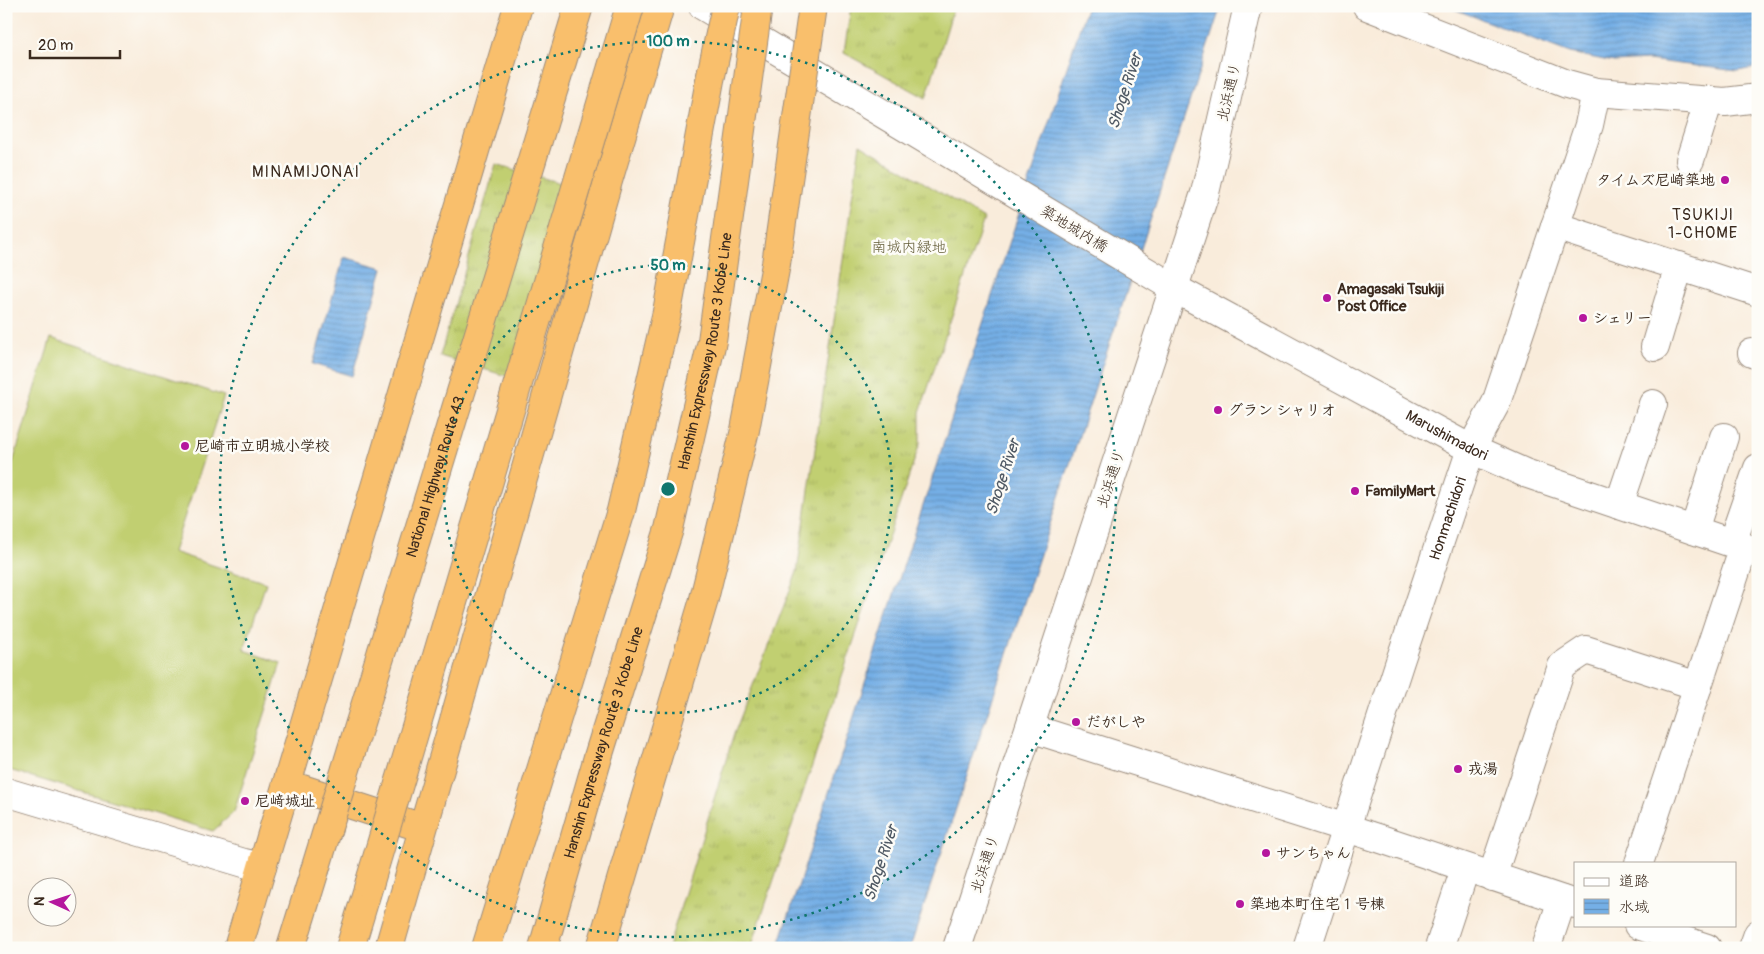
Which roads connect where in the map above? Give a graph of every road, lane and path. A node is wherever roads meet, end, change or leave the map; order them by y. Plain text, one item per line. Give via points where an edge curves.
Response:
1 (518, 6) edge
2 (579, 6) edge
3 (630, 6) edge
4 (660, 6) edge
5 (703, 6) edge
6 (726, 6) edge
7 (758, 6) edge
8 (813, 6) edge
9 (1248, 6) edge
10 (1367, 6) edge
11 (1596, 92) junction
12 (1758, 98) edge
13 (1709, 100) junction
14 (1690, 160) dead end
15 (1555, 226) junction
16 (1687, 269) junction
17 (1164, 282) junction
18 (1758, 292) edge
19 (1663, 345) dead end
20 (1653, 404) dead end
21 (1724, 437) dead end
22 (1626, 445) dead end
23 (1471, 449) junction
24 (1758, 468) edge
25 (1613, 503) junction
26 (1694, 530) junction
27 (1744, 548) edge
28 (1698, 686) junction
29 (1030, 728) junction
30 (287, 784) junction
31 (6, 792) edge
32 (423, 828) junction
33 (1346, 828) junction
34 (1640, 862) edge
35 (262, 867) junction
36 (1465, 868) junction
37 (1492, 877) junction
38 (1569, 902) edge
39 (1641, 926) edge
40 (1758, 934) edge
41 (238, 948) edge
42 (291, 948) edge
43 (350, 948) edge
44 (389, 948) edge
45 (486, 948) edge
46 (543, 948) edge
47 (601, 948) edge
48 (957, 948) edge
49 (1307, 948) edge
50 (1439, 948) edge
51 (1546, 948) edge
52 (1707, 948) edge
53 (1753, 948) edge

1 - 30 highway
2 - 42 highway, National Highway Route 43, bridge
3 - 43 highway, bridge
4 - 32 highway
5 - 17 street, 築地城内橋
6 - 45 highway, bridge via 667,312 621,511
7 - 46 highway, Hanshin Expressway Route 3 Kobe Line, bridge via 712,341 670,529 598,757
8 - 47 highway, bridge via 776,264 745,430 703,603
9 - 17 street, 北浜通り via 1205,193
10 - 11 street via 1567,84
11 - 13 street
11 - 15 street, Honmachidori via 1589,125
12 - 13 street via 1725,102
13 - 14 street
15 - 16 street
15 - 23 street, Honmachidori via 1496,403
16 - 18 street
16 - 19 street
17 - 23 street, Marushimadori
17 - 29 street, 北浜通り
20 - 25 street
21 - 26 street
22 - 25 street
23 - 25 street, Marushimadori
23 - 33 street, Honmachidori
24 - 27 street
25 - 26 street, Marushimadori
26 - 27 street, Marushimadori
27 - 28 street
28 - 34 street
28 - 37 street via 1586,650 1562,666
29 - 33 street
29 - 48 street, 北浜通り
30 - 32 highway
30 - 35 highway
31 - 35 street
32 - 44 highway
33 - 36 street
33 - 49 street, Honmachidori
35 - 41 highway
36 - 37 street
36 - 50 street
37 - 38 street
38 - 51 street
39 - 52 street
40 - 53 street

